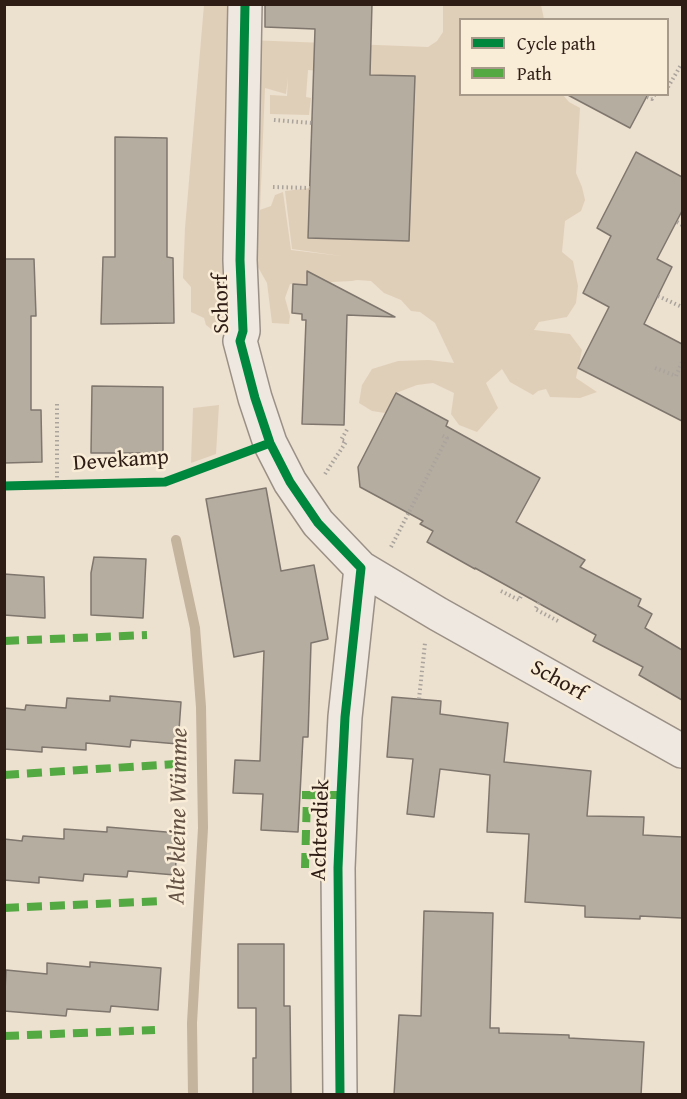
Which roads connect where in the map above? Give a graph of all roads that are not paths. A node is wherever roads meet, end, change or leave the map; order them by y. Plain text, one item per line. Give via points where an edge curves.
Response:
1 (245, 4) edge
2 (369, 573) junction
3 (682, 751) edge
4 (340, 1095) edge

1 - 2 street, Schorf via 240,341 270,443 290,482 318,523
2 - 3 street, Schorf
2 - 4 street, Achterdiek via 345,717 340,806

